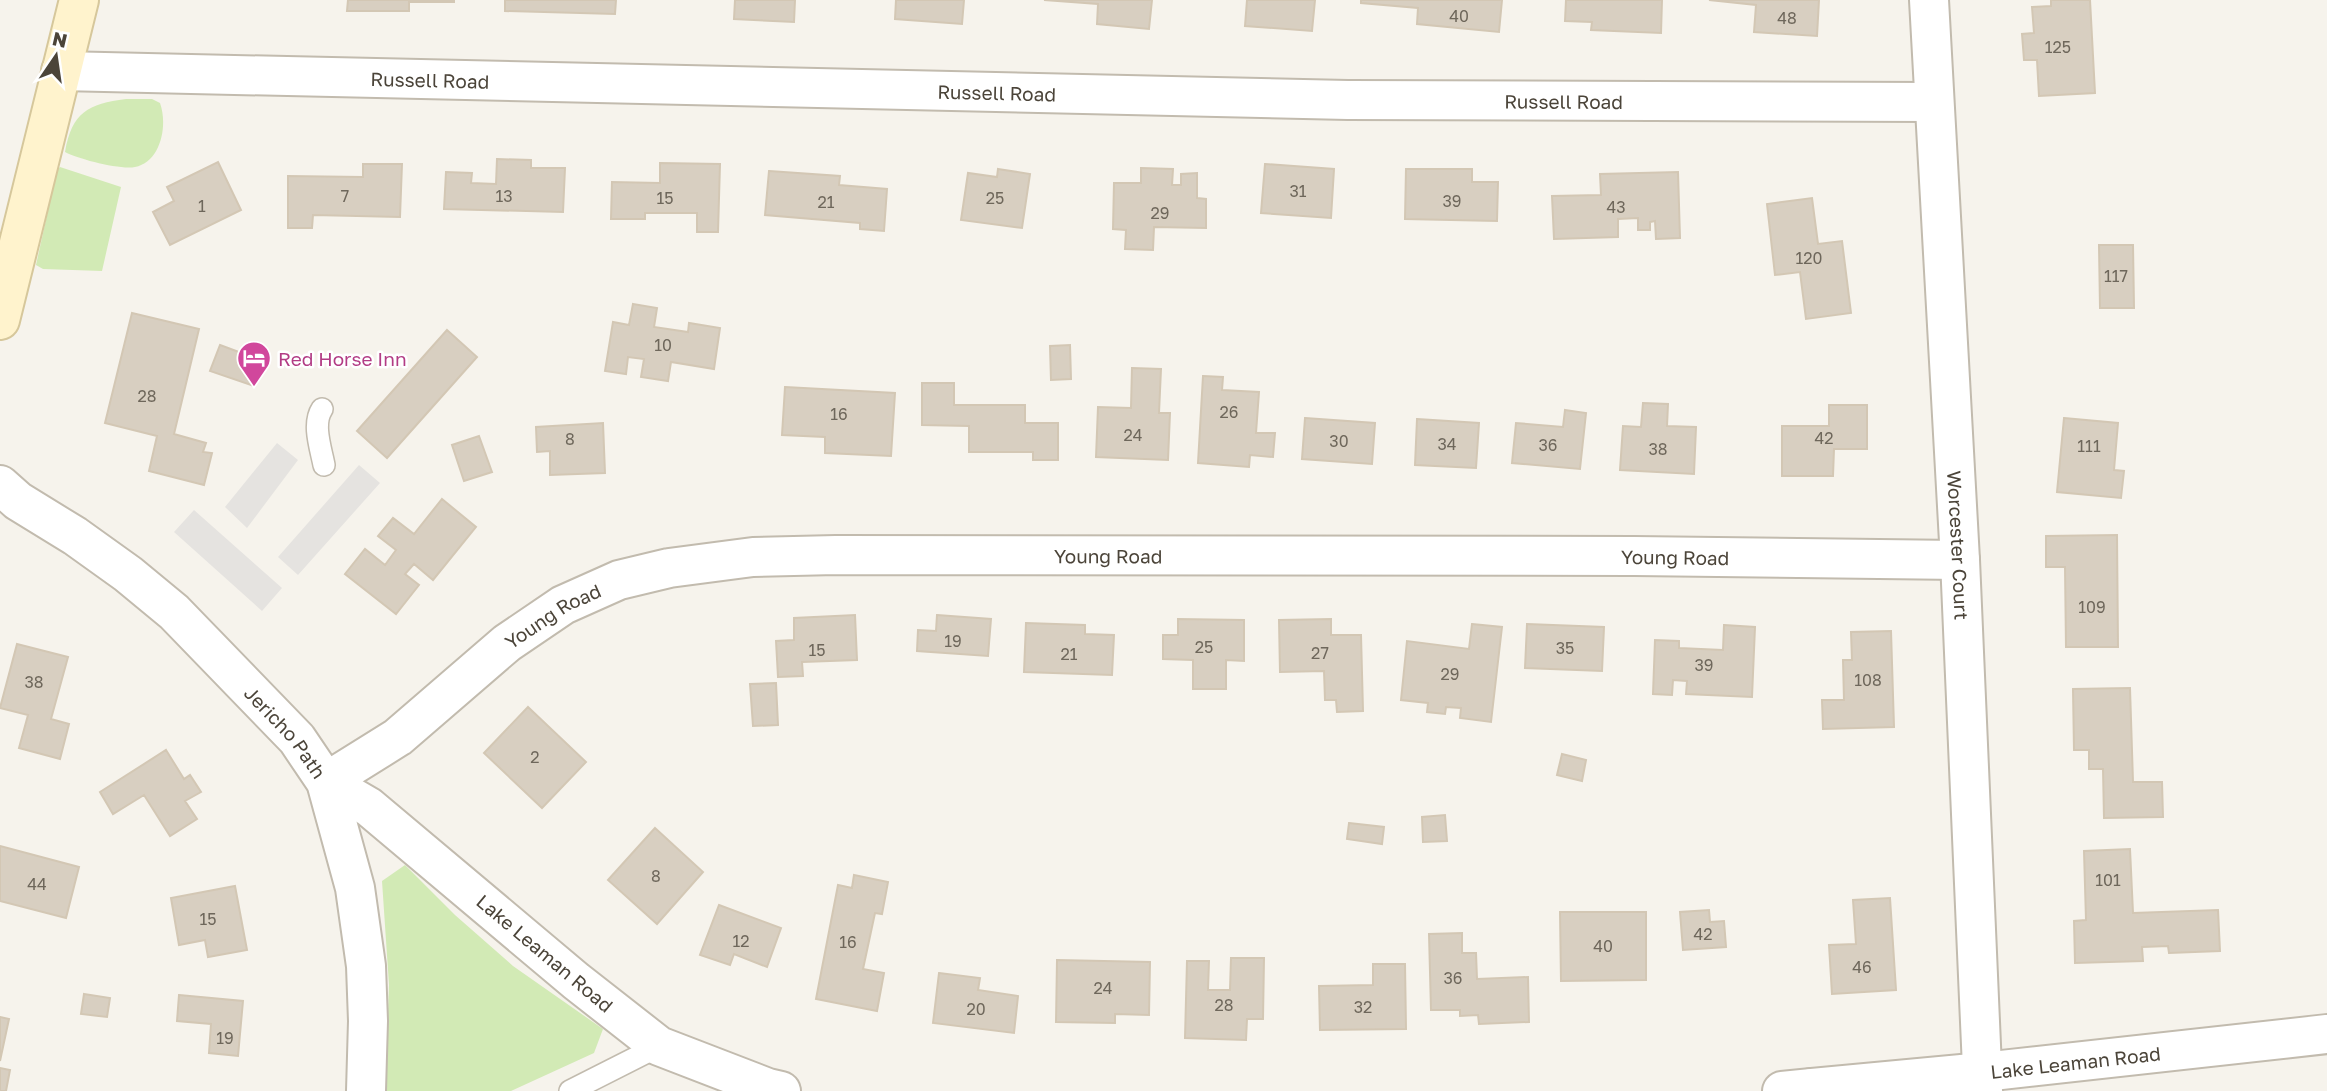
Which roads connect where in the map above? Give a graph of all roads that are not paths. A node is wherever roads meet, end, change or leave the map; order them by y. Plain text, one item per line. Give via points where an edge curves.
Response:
1 (79, 0) edge
2 (1929, 0) edge
3 (61, 71) junction
4 (1934, 102) junction
5 (1, 312) edge
6 (322, 409) dead end
7 (324, 465) dead end
8 (0, 485) edge
9 (1960, 560) junction
10 (326, 782) junction
11 (2327, 1034) edge
12 (659, 1046) junction
13 (1983, 1082) edge
14 (1802, 1090) edge
15 (366, 1091) edge
16 (570, 1091) edge
17 (781, 1091) edge

1 - 3 main road
2 - 4 street, Worcester Court
3 - 4 street, Russell Road via 1334,99
3 - 5 main road
4 - 9 street, Worcester Court
6 - 7 lane via 317,423
8 - 10 street, Jericho Path via 128,574 174,612 297,739
9 - 10 street, Young Road via 836,555 753,557 669,568 619,580 563,605 507,643 398,737
9 - 13 street, Worcester Court
10 - 12 street, Lake Leaman Road via 369,807
10 - 15 street, Jericho Path via 355,888 366,966
11 - 13 street, Lake Leaman Road
12 - 16 lane
12 - 17 street, Lake Leaman Road
13 - 14 street, Lake Leaman Road

